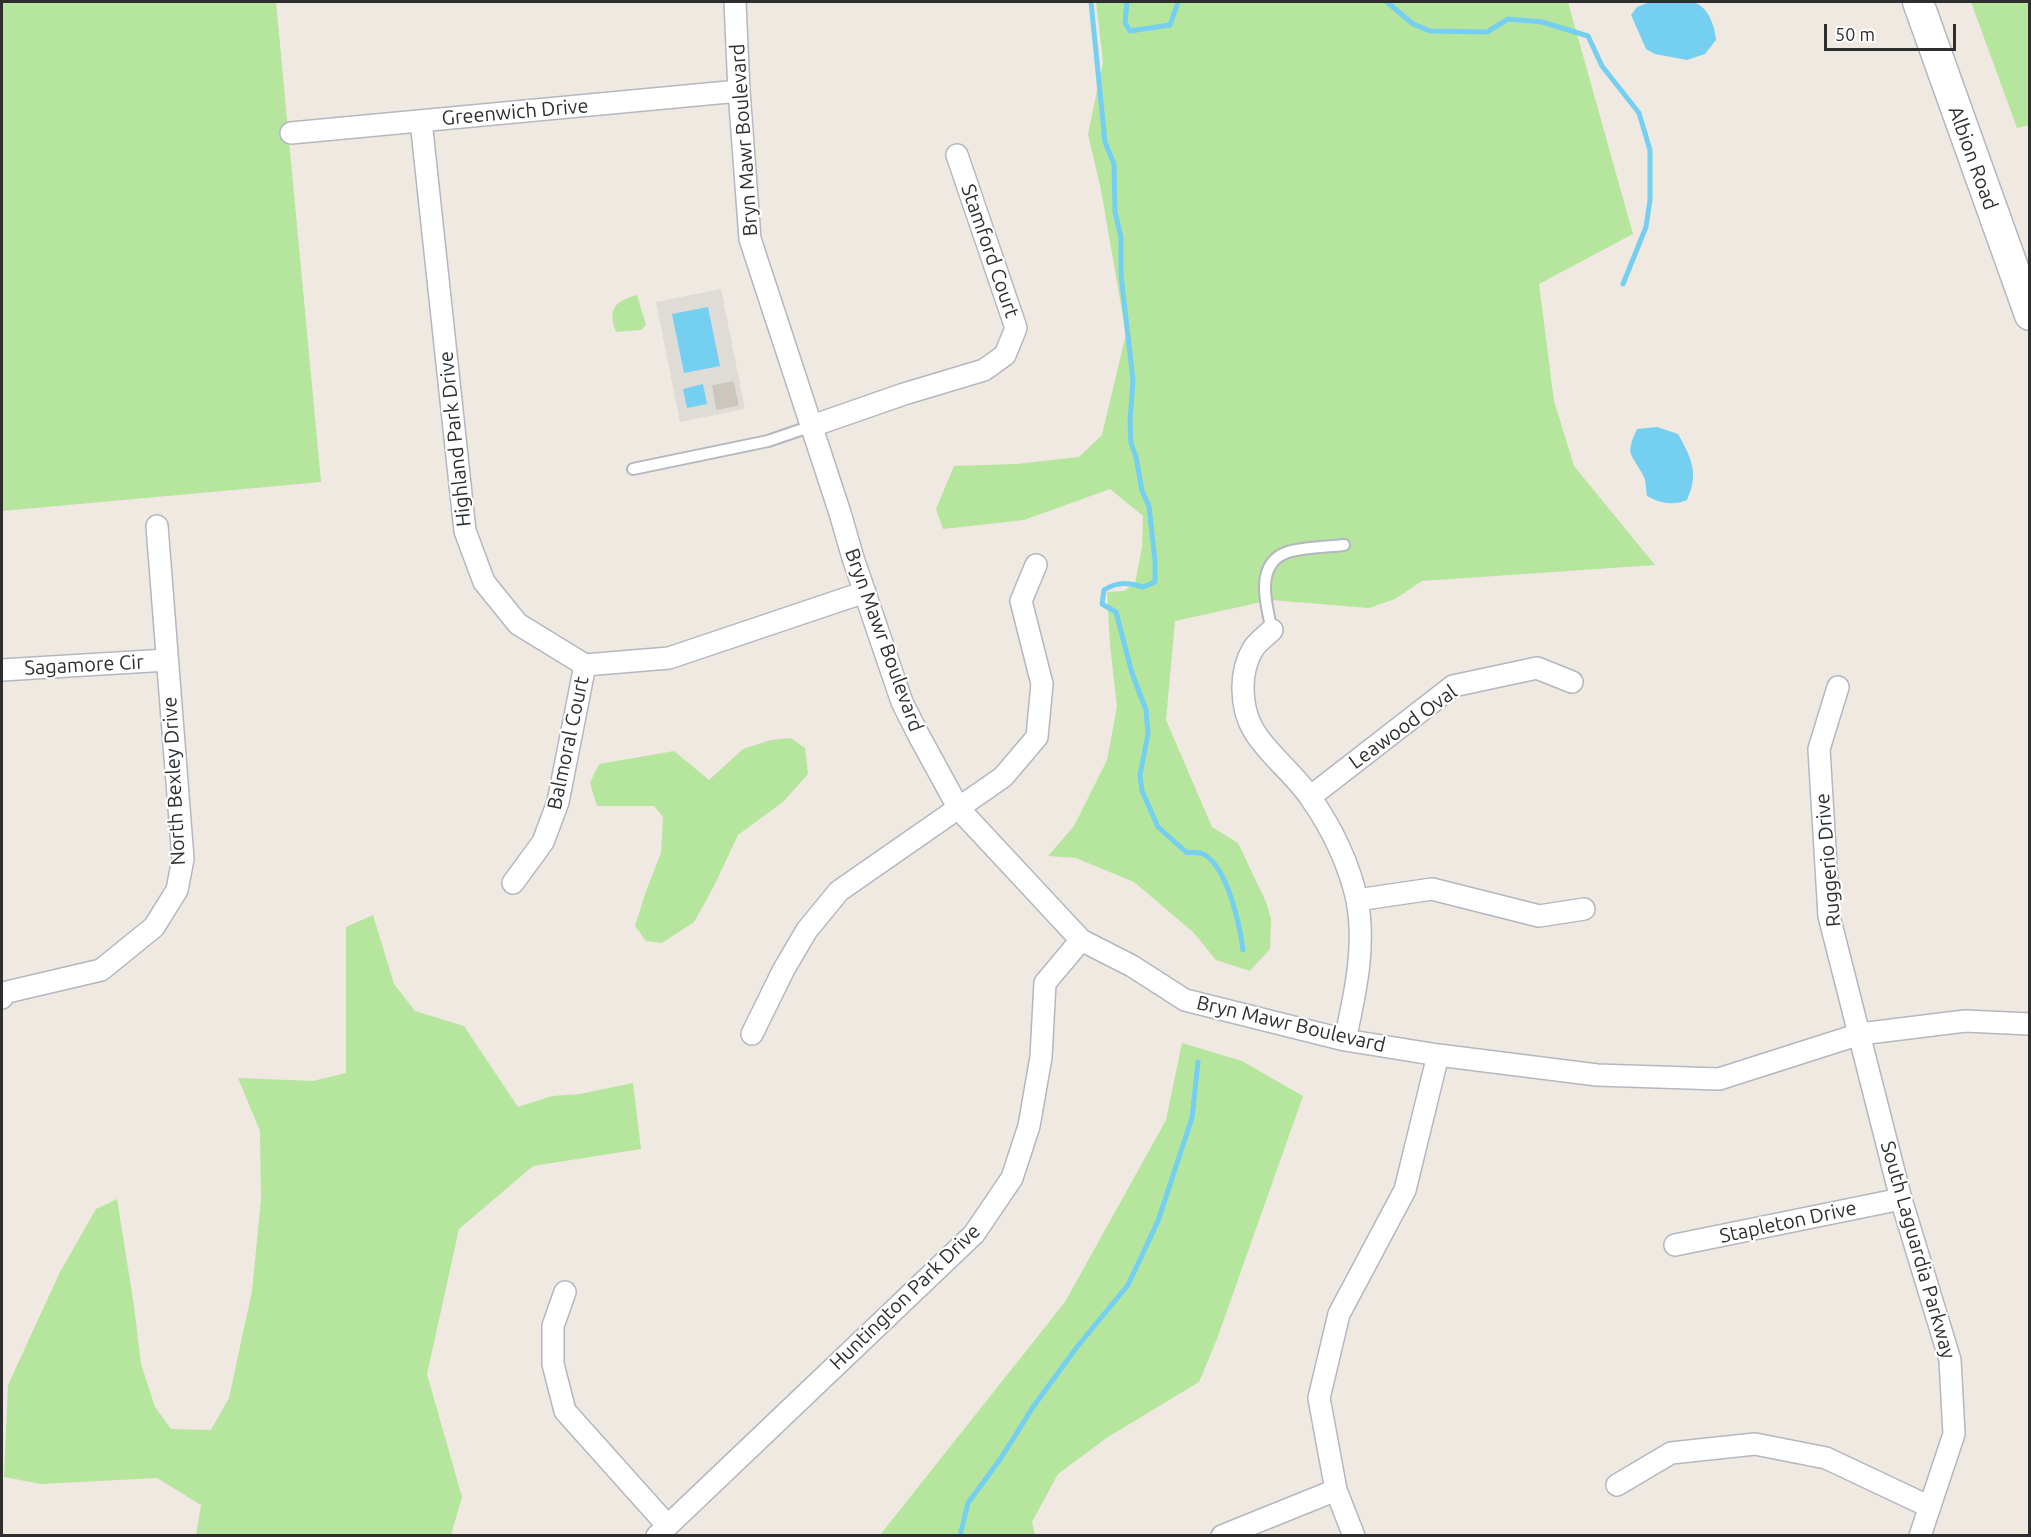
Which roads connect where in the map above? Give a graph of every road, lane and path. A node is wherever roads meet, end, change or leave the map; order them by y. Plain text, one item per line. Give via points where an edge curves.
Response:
1 (735, 2) edge
2 (1918, 2) edge
3 (739, 91) junction
4 (421, 121) junction
5 (291, 133) dead end
6 (957, 154) dead end
7 (2030, 315) edge
8 (812, 426) junction
9 (633, 469) dead end
10 (157, 526) dead end
11 (1344, 545) dead end
12 (1036, 565) dead end
13 (865, 592) junction
14 (1272, 630) joint
15 (166, 660) junction
16 (585, 665) junction
17 (2, 670) edge
18 (1572, 682) dead end
19 (1838, 687) dead end
20 (1310, 797) junction
21 (959, 809) junction
22 (513, 883) dead end
23 (1357, 900) junction
24 (1584, 909) dead end
25 (1081, 940) junction
26 (2, 998) edge
27 (2030, 1024) edge
28 (752, 1034) dead end
29 (1860, 1034) junction
30 (1346, 1040) junction
31 (1438, 1055) junction
32 (1901, 1199) junction
33 (1675, 1245) dead end
34 (565, 1292) dead end
35 (1617, 1485) dead end
36 (1336, 1490) junction
37 (1930, 1507) junction
38 (662, 1531) edge
39 (1222, 1536) edge
40 (1354, 1536) edge
41 (1920, 1536) edge

1 - 3 street, Bryn Mawr Boulevard
2 - 7 street, Albion Road
3 - 4 street, Greenwich Drive
3 - 8 street, Bryn Mawr Boulevard via 750,239
4 - 5 street, Greenwich Drive
4 - 16 street, Highland Park Drive via 465,531 484,582 518,624
6 - 8 street, Stamford Court via 1016,328 1005,355 984,370
8 - 9 lane via 768,441
8 - 13 street, Bryn Mawr Boulevard
10 - 15 street, North Bexley Drive
11 - 14 lane via 1287,552 1274,562 1264,581
12 - 21 street via 1022,601 1042,684 1037,736 1003,777
13 - 16 street via 669,658
13 - 21 street, Bryn Mawr Boulevard via 902,702
14 - 20 street via 1253,647 1245,668 1243,700 1254,731
15 - 17 street, Sagamore Cir
15 - 26 street, North Bexley Drive via 183,859 177,890 154,927 101,970 3,993
16 - 22 street, Balmoral Court via 558,802 543,842
18 - 20 street, Leawood Oval via 1537,668 1453,686
19 - 29 street, Ruggerio Drive via 1819,748 1829,916
20 - 23 street via 1339,848
21 - 25 street, Bryn Mawr Boulevard
21 - 28 street via 839,891 807,930
23 - 24 street via 1432,889 1539,916
23 - 30 street via 1359,974
25 - 30 street, Bryn Mawr Boulevard via 1185,1000
25 - 38 street, Huntington Park Drive via 1045,983 1041,1057 1029,1126 1012,1178 974,1234
27 - 29 street, Bryn Mawr Boulevard via 1965,1021
29 - 31 street, Bryn Mawr Boulevard via 1719,1079 1597,1075
29 - 32 street, South Laguardia Parkway
30 - 31 street, Bryn Mawr Boulevard
31 - 36 street via 1405,1190 1336,1325 1319,1398
32 - 33 street, Stapleton Drive
32 - 37 street, South Laguardia Parkway via 1950,1360 1954,1434
34 - 38 street via 553,1326 553,1364 565,1411
35 - 37 street via 1671,1453 1755,1444 1826,1458
36 - 39 street
36 - 40 street
37 - 41 street, South Laguardia Parkway

